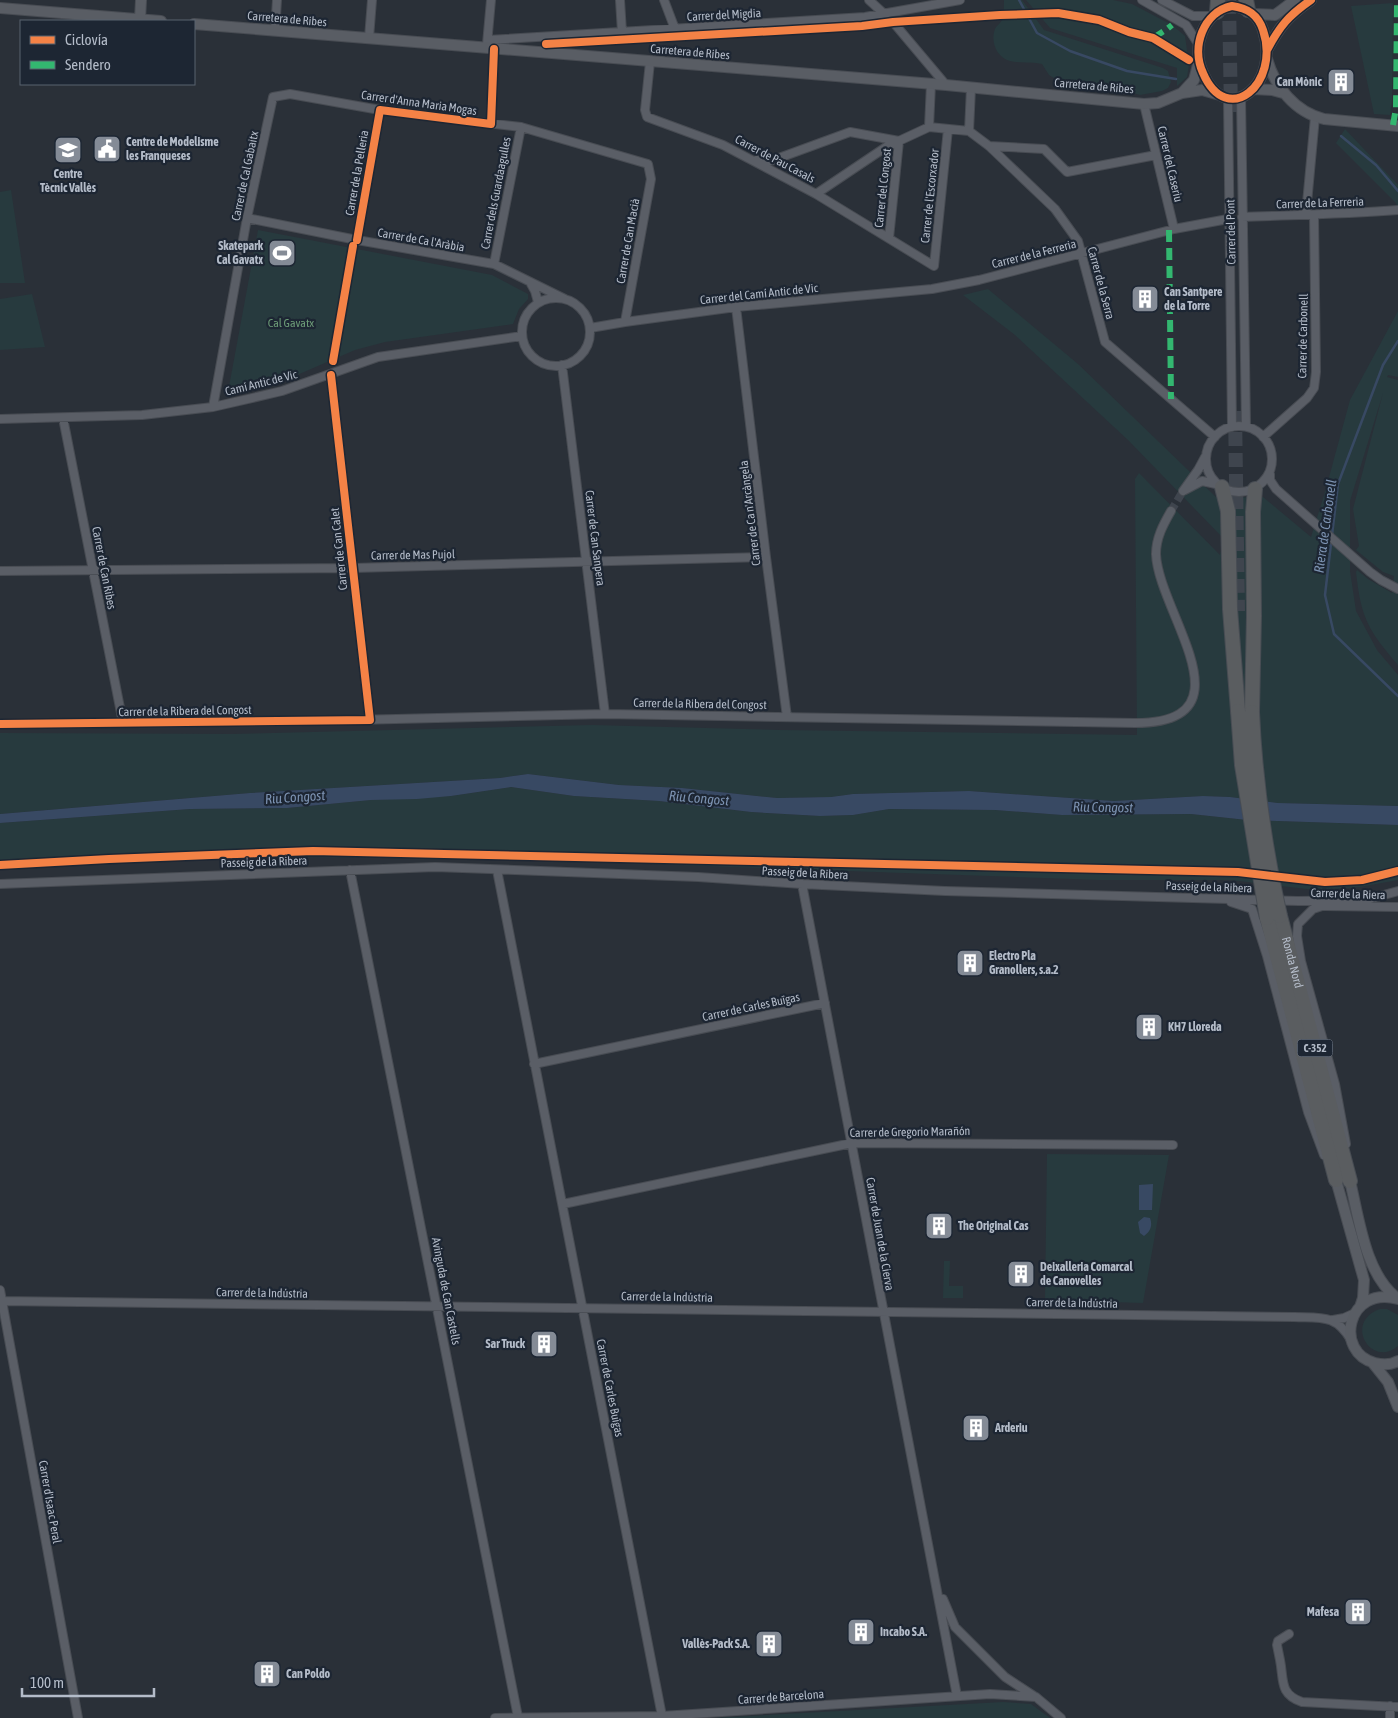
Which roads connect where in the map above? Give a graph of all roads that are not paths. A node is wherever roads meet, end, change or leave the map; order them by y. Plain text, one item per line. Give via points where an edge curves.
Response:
1 (141, 0) edge
2 (277, 0) edge
3 (372, 0) edge
4 (491, 0) edge
5 (620, 0) edge
6 (664, 0) edge
7 (869, 0) edge
8 (960, 0) edge
9 (1142, 0) edge
10 (1162, 0) edge
11 (1295, 0) edge
12 (1311, 0) edge
13 (1281, 5) edge
14 (0, 8) edge
15 (1249, 8) edge
16 (1215, 9) edge
17 (883, 13) junction
18 (140, 20) joint
19 (195, 24) edge
20 (675, 29) junction
21 (275, 31) junction
22 (622, 32) junction
23 (368, 38) junction
24 (1199, 45) junction
25 (490, 46) junction
26 (1267, 54) junction
27 (1199, 60) junction
28 (650, 62) junction
29 (931, 84) junction
30 (946, 85) junction
31 (970, 88) junction
32 (1253, 89) junction
33 (1182, 92) junction
34 (1283, 93) junction
35 (1224, 97) junction
36 (273, 98) joint
37 (1241, 98) junction
38 (1144, 104) junction
39 (380, 110) junction
40 (1315, 117) junction
41 (492, 124) junction
42 (1398, 126) edge
43 (521, 127) junction
44 (930, 127) junction
45 (948, 129) junction
46 (969, 131) junction
47 (899, 141) junction
48 (989, 146) junction
49 (1156, 155) junction
50 (752, 160) junction
51 (648, 164) joint
52 (816, 194) junction
53 (1398, 210) edge
54 (1310, 214) junction
55 (1242, 217) junction
56 (247, 218) junction
57 (1228, 219) junction
58 (1174, 229) junction
59 (889, 238) junction
60 (357, 240) junction
61 (1081, 253) junction
62 (494, 264) junction
63 (934, 266) joint
64 (529, 281) junction
65 (932, 289) joint
66 (565, 299) junction
67 (538, 302) junction
68 (736, 306) junction
69 (625, 322) junction
70 (590, 328) junction
71 (522, 336) junction
72 (562, 365) junction
73 (331, 375) junction
74 (213, 406) junction
75 (63, 418) junction
76 (0, 419) edge
77 (1246, 426) junction
78 (1232, 427) junction
79 (1264, 436) junction
80 (1215, 437) junction
81 (1207, 452) junction
82 (1271, 469) junction
83 (1220, 486) junction
84 (1256, 488) junction
85 (1276, 489) junction
86 (1171, 511) tunnel mouth
87 (766, 557) junction
88 (587, 562) junction
89 (353, 568) junction
90 (93, 570) junction
91 (0, 571) edge
92 (1398, 589) edge
93 (1242, 610) tunnel mouth
94 (1245, 711) junction
95 (605, 714) junction
96 (787, 717) junction
97 (370, 720) junction
98 (123, 722) junction
99 (0, 724) edge
100 (350, 870) junction
101 (497, 870) junction
102 (0, 884) edge
103 (802, 884) junction
104 (1398, 891) edge
105 (1220, 899) junction
106 (1340, 900) junction
107 (1298, 901) junction
108 (1322, 906) junction
109 (1398, 907) edge
110 (825, 1003) junction
111 (534, 1064) junction
112 (852, 1142) junction
113 (1173, 1145) dead end
114 (1343, 1181) junction
115 (562, 1204) junction
116 (0, 1290) edge
117 (1398, 1299) edge
118 (1, 1302) edge
119 (438, 1306) junction
120 (583, 1307) junction
121 (1357, 1310) junction
122 (883, 1312) junction
123 (1331, 1320) junction
124 (1352, 1341) junction
125 (1398, 1361) edge
126 (1372, 1362) junction
127 (1398, 1406) edge
128 (938, 1588) junction
129 (1289, 1634) dead end
130 (958, 1696) junction
131 (1036, 1697) junction
132 (1394, 1706) edge
133 (662, 1716) junction
134 (518, 1717) edge
135 (78, 1718) edge
136 (494, 1718) edge
137 (1061, 1718) edge
138 (1390, 1718) edge

1 - 18 street
2 - 21 street
3 - 23 street
4 - 25 street
5 - 22 street
6 - 20 street
7 - 17 street
8 - 17 street, Carrer del Migdia
9 - 24 street via 1186,25
10 - 16 street via 1192,16
11 - 13 street
12 - 26 street via 1278,29
13 - 15 street via 1275,15
14 - 18 street
15 - 16 street
15 - 26 street via 1262,28
16 - 24 street
17 - 20 street, Carrer del Migdia via 865,17
17 - 30 street
19 - 21 street, Carretera de Ribes
20 - 22 street, Carrer del Migdia
21 - 23 street, Carretera de Ribes
22 - 25 street, Carrer del Migdia
23 - 25 street, Carretera de Ribes
24 - 27 street
25 - 28 street, Carretera de Ribes
25 - 41 street
26 - 32 street via 1264,74
26 - 34 street via 1271,71
27 - 33 street via 1194,80
27 - 35 street via 1209,84
28 - 29 street, Carretera de Ribes
28 - 50 street, Carrer de Pau Casals via 647,117 724,145
29 - 30 street, Carretera de Ribes
29 - 44 street
30 - 31 street, Carretera de Ribes
31 - 38 street, Carretera de Ribes
31 - 46 street
32 - 34 street
32 - 37 street
33 - 35 street, Carretera de Ribes via 1202,90
33 - 38 street, Carretera de Ribes via 1158,103
34 - 40 street
35 - 37 street
35 - 57 street, Carrer del Pont
36 - 39 street, Carrer d'Anna Maria Mogas via 290,94
36 - 56 street, Carrer de Cal Gabaitx
37 - 55 street, Carrer del Pont
38 - 49 street, Carrer del Caseriu
39 - 41 street, Carrer d'Anna Maria Mogas
39 - 60 street, Carrer de la Pelleria
40 - 42 street
40 - 54 street, Carrer de Carbonell
41 - 43 street, Carrer d'Anna Maria Mogas
43 - 51 street, Carrer d'Anna Maria Mogas
43 - 62 street, Carrer dels Guardaagulles
44 - 45 street
44 - 47 street
45 - 46 street
45 - 63 street, Carrer de l'Escorxador
46 - 48 street, Carrer de la Serra
47 - 50 street via 850,132 768,162
47 - 52 street
47 - 59 street, Carrer del Congost
48 - 49 street via 1044,150 1067,172
48 - 61 street, Carrer de la Serra via 1055,209 1078,241
49 - 58 street, Carrer del Caseriu
50 - 52 street, Carrer de Pau Casals
51 - 69 street, Carrer de Can Macià via 651,178
52 - 59 street, Carrer de Pau Casals
53 - 54 street, Carrer de La Ferreria
54 - 55 street, Carrer de La Ferreria
54 - 79 street, Carrer de Carbonell via 1314,388
55 - 77 street, Carrer del Pont
56 - 60 street, Carrer de Ca l'Aràbia
56 - 74 street, Carrer de Cal Gabaitx
57 - 58 street, Carrer de la Ferreria
57 - 78 street, Carrer del Pont
58 - 61 street, Carrer de la Ferreria
59 - 63 street, Carrer de Pau Casals
60 - 62 street, Carrer de Ca l'Aràbia
61 - 65 street, Carrer de la Ferreria
61 - 80 street, Carrer de la Serra via 1106,342
62 - 64 street, Carrer de Ca l'Aràbia
64 - 66 street, Carrer de Ca l'Aràbia
64 - 67 street
65 - 68 street, Carrer del Camí Antic de Vic
66 - 67 street via 549,298
66 - 70 street via 576,304
67 - 71 street via 526,315
68 - 69 street, Carrer del Camí Antic de Vic
68 - 87 street, Carrer de Ca n'Arcàngela
69 - 70 street, Carrer del Camí Antic de Vic
70 - 72 street via 583,352
71 - 72 street via 532,356 542,363
71 - 73 street, Camí Antic de Vic via 378,357
72 - 88 street, Carrer de Can Sanpera
73 - 74 street, Camí Antic de Vic via 282,391
73 - 89 street, Carrer de Can Calet
74 - 75 street, Camí Antic de Vic via 142,415
75 - 76 street, Camí Antic de Vic
75 - 90 street, Carrer de Can Ribes
77 - 78 street
77 - 79 street
78 - 80 street
79 - 82 street via 1271,449
80 - 81 street
81 - 83 street via 1208,471
81 - 83 street via 1183,491 1202,481
82 - 84 street
82 - 85 street via 1270,480
83 - 84 street via 1236,493
83 - 94 highway via 1228,512 1230,610
84 - 85 street via 1270,486
84 - 94 highway via 1253,512 1254,616
85 - 92 street via 1381,580
86 - 96 street, Carrer de la Ribera del Congost via 1159,536 1157,563 1196,679 1190,704 1172,719 1135,723
87 - 88 street, Carrer de Mas Pujol
87 - 96 street, Carrer de Ca n'Arcàngela
88 - 89 street, Carrer de Mas Pujol
88 - 95 street, Carrer de Can Sanpera
89 - 90 street, Carrer de Mas Pujol
89 - 97 street, Carrer de Can Calet
90 - 91 street, Carrer de Mas Pujol
90 - 98 street, Carrer de Can Ribes
93 - 94 highway, Ronda Nord / C-352
94 - 114 highway, Ronda Nord / C-352, bridge via 1274,917
95 - 96 street, Carrer de la Ribera del Congost
95 - 97 street, Carrer de la Ribera del Congost
97 - 98 street, Carrer de la Ribera del Congost
98 - 99 street, Carrer de la Ribera del Congost
100 - 101 street, Passeig de la Ribera via 435,867
100 - 102 street, Passeig de la Ribera
100 - 119 street, Avinguda de Can Castells
101 - 103 street, Passeig de la Ribera
101 - 111 street, Carrer de Carles Buïgas
103 - 105 street, Passeig de la Ribera
103 - 110 street, Carrer de Juan de la Cierva
104 - 106 street, Passeig de la Ribera via 1366,900
105 - 107 street, Passeig de la Ribera
105 - 114 street via 1252,909 1318,1142
106 - 107 street, Passeig de la Ribera
106 - 108 street
107 - 108 street, Carrer de la Riera
108 - 109 street, Carrer de la Riera
108 - 114 street via 1312,909 1298,924 1297,936 1343,1120
110 - 111 street, Carrer de Carles Buïgas
110 - 112 street, Carrer de Juan de la Cierva
111 - 115 street, Carrer de Carles Buïgas
112 - 113 street, Carrer de Gregorio Marañón
112 - 115 street, Carrer de Gregorio Marañón
112 - 122 street, Carrer de Juan de la Cierva
114 - 117 street, Ronda Nord / C-352 via 1370,1260 1384,1286
114 - 121 street, Ronda Nord / C-352 via 1364,1280 1364,1298
115 - 120 street, Carrer de Carles Buïgas
116 - 118 street, Carrer d'Isaac Peral
117 - 121 street, C-352 via 1376,1297
118 - 119 street, Carrer de la Indústria
118 - 135 street, Carrer d'Isaac Peral
119 - 120 street, Carrer de la Indústria
119 - 134 street, Avinguda de Can Castells
120 - 122 street, Carrer de la Indústria
120 - 133 street, Carrer de Carles Buïgas
121 - 123 street via 1344,1318
121 - 124 street, C-352 via 1350,1330
122 - 123 street, Carrer de la Indústria
122 - 128 street, Carrer de Juan de la Cierva
123 - 124 street via 1343,1327
124 - 126 street via 1363,1358
125 - 126 street via 1383,1365
126 - 127 street via 1388,1382
128 - 130 street, Carrer de Juan de la Cierva
128 - 131 street, Carrer de Juan de la Cierva via 955,1627 1005,1676
129 - 132 street via 1278,1641 1278,1650 1282,1682 1294,1699
130 - 131 street, Carrer de Barcelona
130 - 133 street, Carrer de Barcelona
131 - 137 street
132 - 138 street
133 - 134 street, Carrer de Barcelona
134 - 136 street, Carrer de Barcelona

